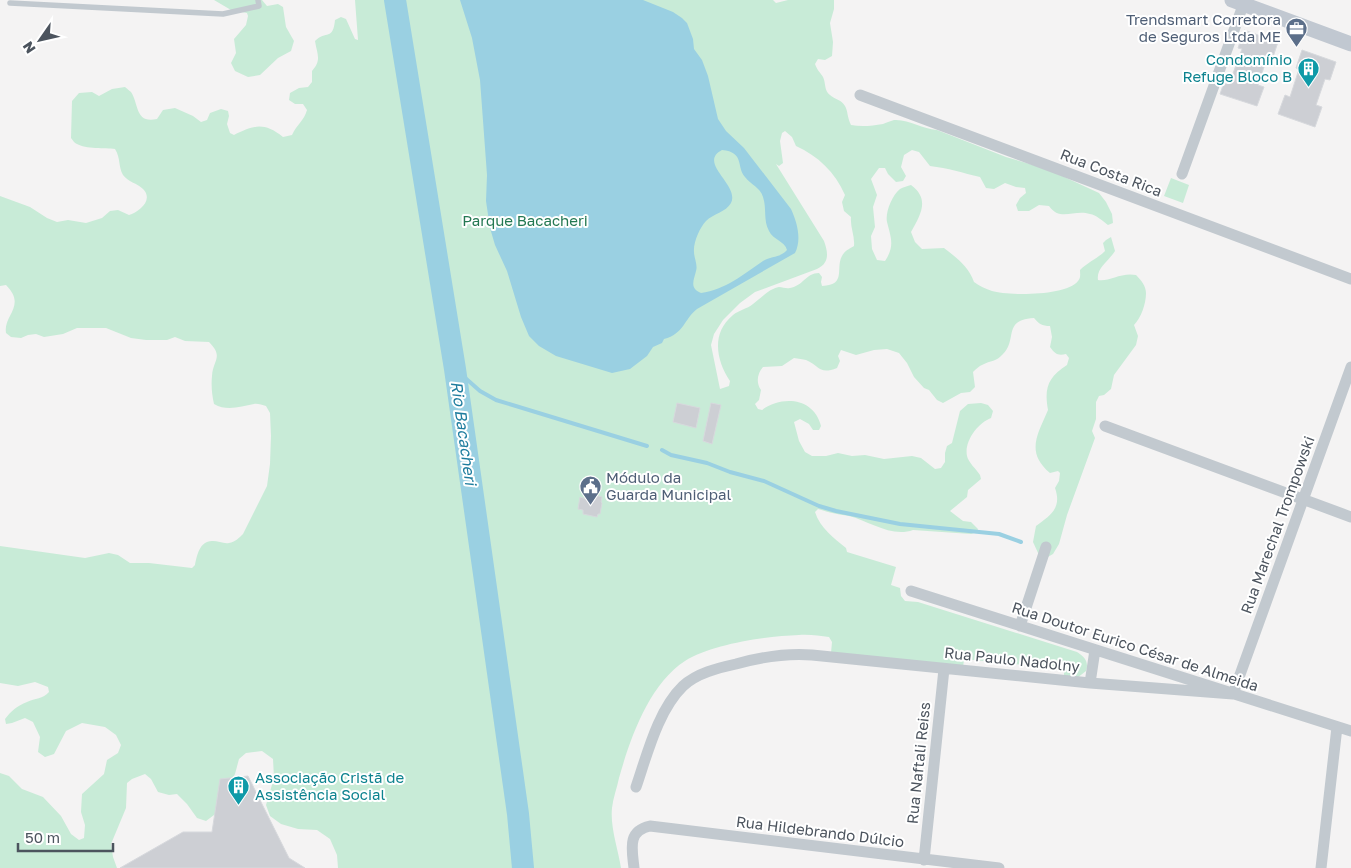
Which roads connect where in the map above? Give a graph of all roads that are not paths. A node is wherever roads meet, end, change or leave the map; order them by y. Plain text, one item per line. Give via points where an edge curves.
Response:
1 (258, 0) edge
2 (1240, 2) edge
3 (10, 3) dead end
4 (1351, 44) edge
5 (860, 95) dead end
6 (1182, 174) dead end
7 (1351, 279) edge
8 (1351, 367) edge
9 (1105, 426) dead end
10 (1303, 500) junction
11 (1351, 517) edge
12 (1046, 546) dead end
13 (911, 591) dead end
14 (1020, 626) junction
15 (1095, 650) junction
16 (944, 668) junction
17 (1090, 683) junction
18 (1233, 694) junction
19 (1337, 727) junction
20 (1351, 731) edge
21 (636, 787) dead end
22 (924, 860) junction
23 (634, 868) edge
24 (999, 868) edge
25 (1321, 868) edge

1 - 3 lane via 259,6 223,14
2 - 4 main road
2 - 6 street
5 - 7 street, Rua Costa Rica
8 - 10 street, Rua Marechal Trompowski
9 - 10 street
10 - 11 street
10 - 18 street, Rua Marechal Trompowski
12 - 14 street
13 - 14 street, Rua Doutor Eurico César de Almeida
14 - 15 street, Rua Doutor Eurico César de Almeida
15 - 17 street
15 - 18 street, Rua Doutor Eurico César de Almeida
16 - 17 street, Rua Paulo Nadolny
16 - 21 street, Rua Paulo Nadolny via 787,654 730,665 697,677 674,697 656,731
16 - 22 street, Rua Naftali Reiss
17 - 18 street, Rua Paulo Nadolny
18 - 19 street, Rua Doutor Eurico César de Almeida
19 - 20 street, Rua Doutor Eurico César de Almeida
19 - 25 street
22 - 23 street, Rua Hildebrando Dúlcio via 650,826 638,831 634,838
22 - 24 street, Rua Hildebrando Dúlcio

